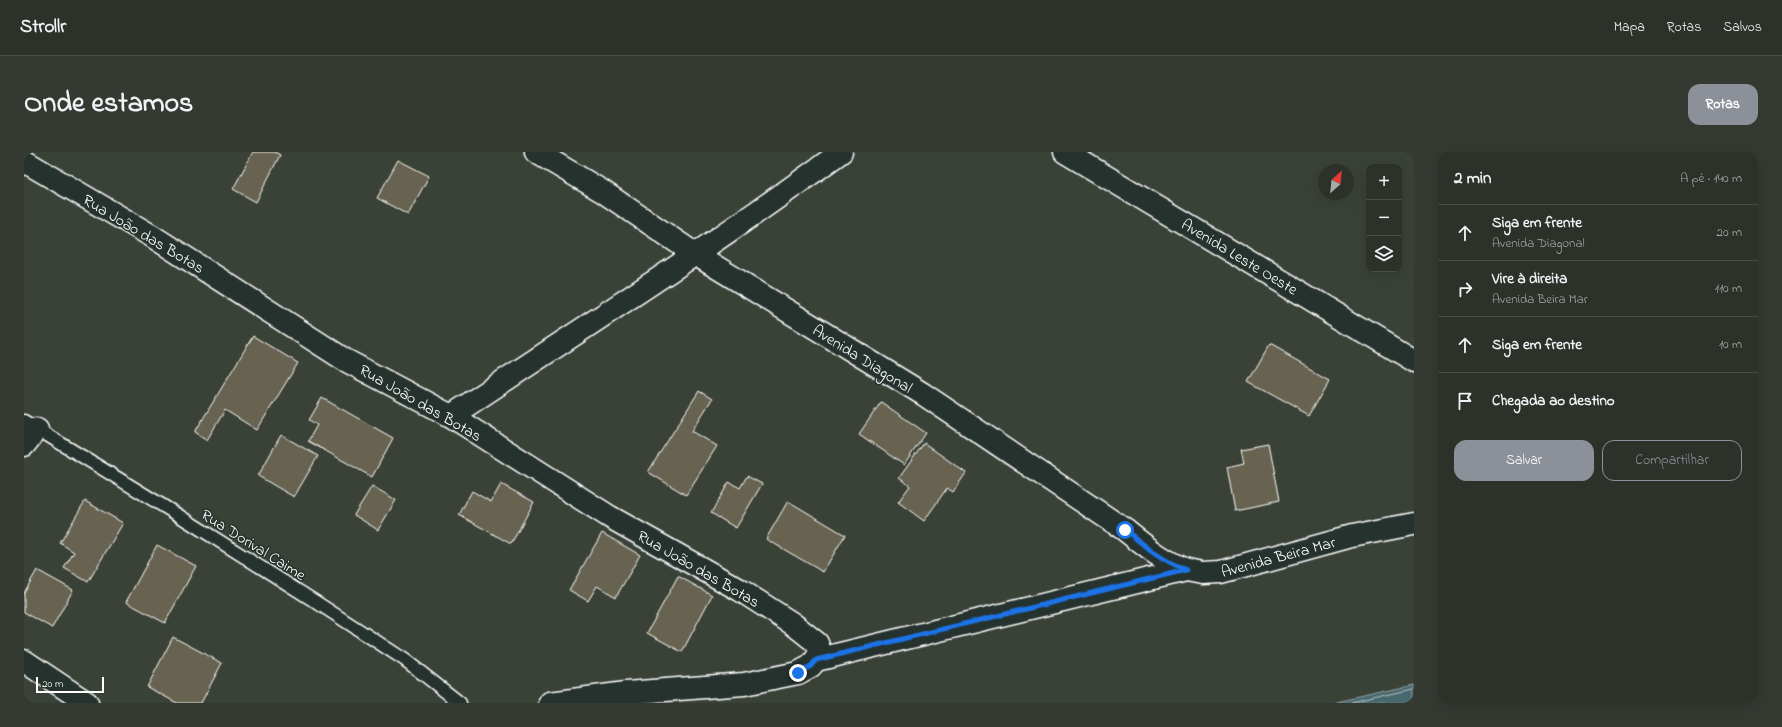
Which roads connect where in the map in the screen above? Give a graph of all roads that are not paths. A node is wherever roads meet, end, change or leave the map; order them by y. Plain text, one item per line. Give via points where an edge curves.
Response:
1 (31, 152) edge
2 (536, 152) edge
3 (841, 152) edge
4 (1066, 152) edge
5 (24, 156) edge
6 (24, 161) edge
7 (695, 254) junction
8 (1414, 361) edge
9 (451, 416) junction
10 (28, 432) edge
11 (1414, 524) edge
12 (1186, 570) junction
13 (816, 652) junction
14 (24, 661) edge
15 (88, 703) edge
16 (460, 703) edge
17 (550, 703) edge

1 - 5 street
2 - 7 street, Avenida Diagonal via 602,191
3 - 7 street
4 - 8 street, Avenida Leste Oeste
6 - 9 street, Rua João das Botas via 152,236 345,360
7 - 9 street
7 - 12 street, Avenida Diagonal via 923,394 1125,530 1172,565
9 - 13 street, Rua João das Botas via 610,517 740,590 793,624
10 - 16 lane, Rua Dorival Caime via 178,515 405,660
11 - 12 street, Avenida Beira Mar via 1352,536 1221,572 1203,573
12 - 13 street, Avenida Beira Mar
13 - 17 street via 811,666 798,673 744,684 626,693
14 - 15 street

